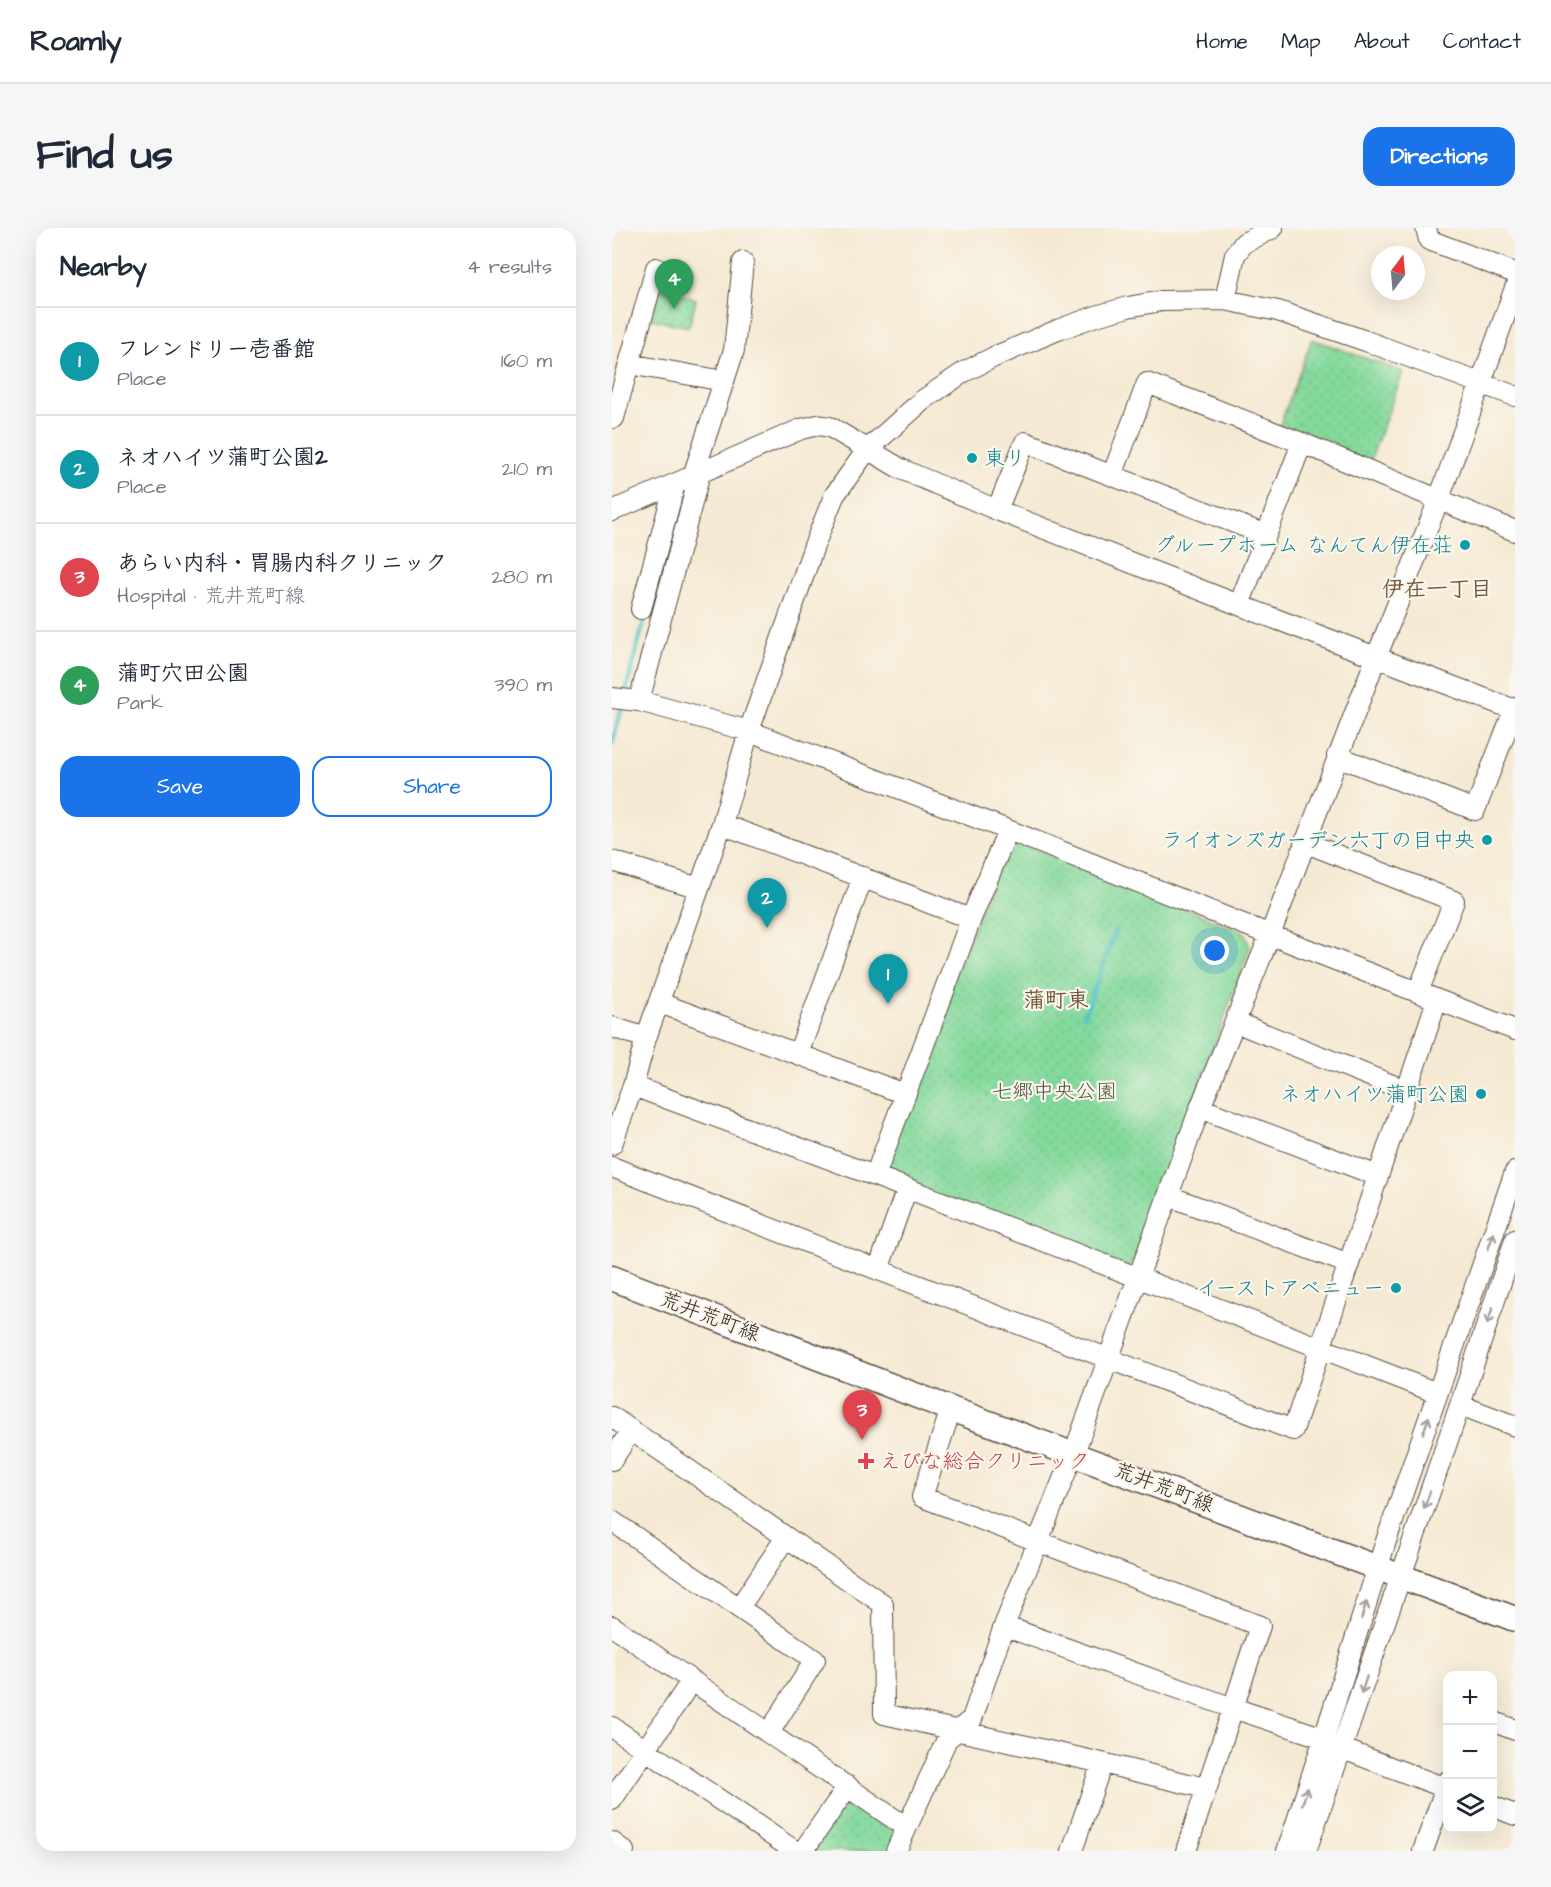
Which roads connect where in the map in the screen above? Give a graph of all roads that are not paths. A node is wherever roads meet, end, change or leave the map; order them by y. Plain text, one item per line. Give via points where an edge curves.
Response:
1 (1273, 228) edge
2 (1426, 228) edge
3 (742, 262) dead end
4 (656, 268) dead end
5 (1515, 273) edge
6 (1515, 288) edge
7 (1225, 300) junction
8 (629, 364) junction
9 (724, 381) junction
10 (1482, 384) junction
11 (1515, 396) edge
12 (614, 418) dead end
13 (1302, 443) junction
14 (867, 450) junction
15 (1112, 476) junction
16 (689, 477) junction
17 (1439, 499) junction
18 (998, 510) junction
19 (612, 511) edge
20 (1515, 531) edge
21 (1266, 536) junction
22 (1239, 605) junction
23 (641, 609) dead end
24 (1376, 658) junction
25 (623, 699) edge
26 (1515, 710) edge
27 (749, 731) junction
28 (1337, 756) junction
29 (722, 824) junction
30 (1008, 830) junction
31 (1304, 842) junction
32 (612, 861) edge
33 (863, 877) junction
34 (699, 888) junction
35 (971, 919) junction
36 (1270, 935) junction
37 (1418, 992) junction
38 (1437, 1000) junction
39 (660, 1003) junction
40 (1235, 1022) junction
41 (612, 1027) edge
42 (1515, 1030) edge
43 (646, 1038) junction
44 (798, 1054) junction
45 (633, 1086) junction
46 (1407, 1091) junction
47 (906, 1094) junction
48 (1200, 1108) junction
49 (612, 1144) edge
50 (612, 1167) edge
51 (1515, 1172) edge
52 (875, 1176) junction
53 (1378, 1176) junction
54 (907, 1188) junction
55 (1169, 1196) junction
56 (1515, 1240) edge
57 (1348, 1264) junction
58 (878, 1270) junction
59 (1138, 1277) junction
60 (612, 1278) edge
61 (1320, 1348) junction
62 (1109, 1359) junction
63 (1437, 1393) junction
64 (1460, 1405) junction
65 (951, 1409) junction
66 (612, 1417) edge
67 (1515, 1426) edge
68 (631, 1431) junction
69 (1074, 1453) junction
70 (612, 1460) edge
71 (612, 1521) edge
72 (786, 1537) junction
73 (1039, 1541) junction
74 (1378, 1569) junction
75 (1400, 1577) junction
76 (739, 1608) junction
77 (1515, 1619) edge
78 (612, 1626) edge
79 (1004, 1626) junction
80 (692, 1680) junction
81 (1233, 1708) junction
82 (1497, 1723) edge
83 (612, 1727) edge
84 (958, 1730) junction
85 (1515, 1730) edge
86 (769, 1733) junction
87 (1324, 1738) junction
88 (1342, 1749) junction
89 (646, 1750) junction
90 (1102, 1763) junction
91 (1443, 1785) edge
92 (848, 1786) junction
93 (1205, 1788) junction
94 (1443, 1794) edge
95 (612, 1800) edge
96 (1497, 1808) edge
97 (1515, 1815) edge
98 (906, 1827) junction
99 (612, 1842) edge
100 (624, 1851) edge
101 (795, 1851) edge
102 (803, 1851) edge
103 (896, 1851) edge
104 (1072, 1851) edge
105 (1186, 1851) edge
106 (1287, 1851) edge
107 (1306, 1851) edge
108 (1423, 1851) edge

1 - 7 street via 1244,243 1235,255
2 - 5 street via 1429,240
3 - 9 street via 734,350
4 - 8 street
6 - 10 street
7 - 10 street via 1278,311
7 - 14 street via 1128,307 1024,344 956,377 923,400
8 - 9 street
8 - 12 street
9 - 16 street
10 - 11 street
10 - 17 street
13 - 15 street via 1147,383
13 - 17 street
13 - 21 street
14 - 16 street via 830,427 812,425
14 - 18 street via 901,470
14 - 27 street via 834,496
15 - 18 street via 1025,442
15 - 21 street
16 - 19 street
16 - 23 street
16 - 25 street
17 - 20 street
17 - 24 street
18 - 22 street
21 - 22 street
22 - 24 street
24 - 26 street
24 - 28 street
25 - 27 street
26 - 28 street via 1475,810
27 - 29 street
27 - 30 street
28 - 31 street
29 - 33 street
29 - 34 street
30 - 35 street
30 - 36 street
31 - 36 street
31 - 37 street via 1454,902
32 - 34 street
33 - 35 street
33 - 44 street
34 - 39 street
35 - 47 street
36 - 37 street
36 - 40 street
37 - 38 street
38 - 42 street
38 - 46 street
39 - 43 street
39 - 44 street
40 - 46 street
40 - 48 street
41 - 43 street
43 - 45 street
44 - 47 street
45 - 49 street
45 - 52 street
46 - 53 street
47 - 52 street
48 - 53 street
48 - 55 street
50 - 58 street
63 -> 51 street
52 - 54 street
53 - 57 street
54 - 58 street
54 - 59 street
55 - 57 street
55 - 59 street
56 -> 64 street
57 - 61 street
58 - 62 street
59 - 61 street
59 - 62 street
60 - 65 main road, 荒井荒町線
61 - 62 street via 1293,1430
61 - 63 street
62 - 69 street
74 -> 63 street
64 - 67 street
64 -> 75 street
65 - 69 main road, 荒井荒町線
65 - 73 street via 922,1497
66 - 68 street
68 - 70 street
68 - 72 street
69 - 73 street
69 - 74 main road, 荒井荒町線
71 - 76 street
72 - 76 street
72 - 84 street via 883,1604 884,1714
73 - 79 street
73 - 81 street via 1260,1626
74 - 75 main road, 荒井荒町線
87 -> 74 street
75 - 77 main road, 荒井荒町線
75 -> 88 street
76 - 86 street via 815,1660
78 - 80 street
79 - 81 street
79 - 84 street via 972,1719
80 - 86 street
80 - 89 street
81 - 87 street
81 - 93 street
82 - 85 street
83 - 89 street
84 - 90 street
84 - 98 street via 947,1739
86 - 92 street
106 -> 87 street
88 - 91 street
88 - 107 street
89 - 95 street
89 - 101 street
90 - 93 street
90 - 104 street
92 - 98 street
92 - 102 street
93 - 105 street
94 - 108 street
96 - 97 street
98 - 103 street
99 - 100 street

